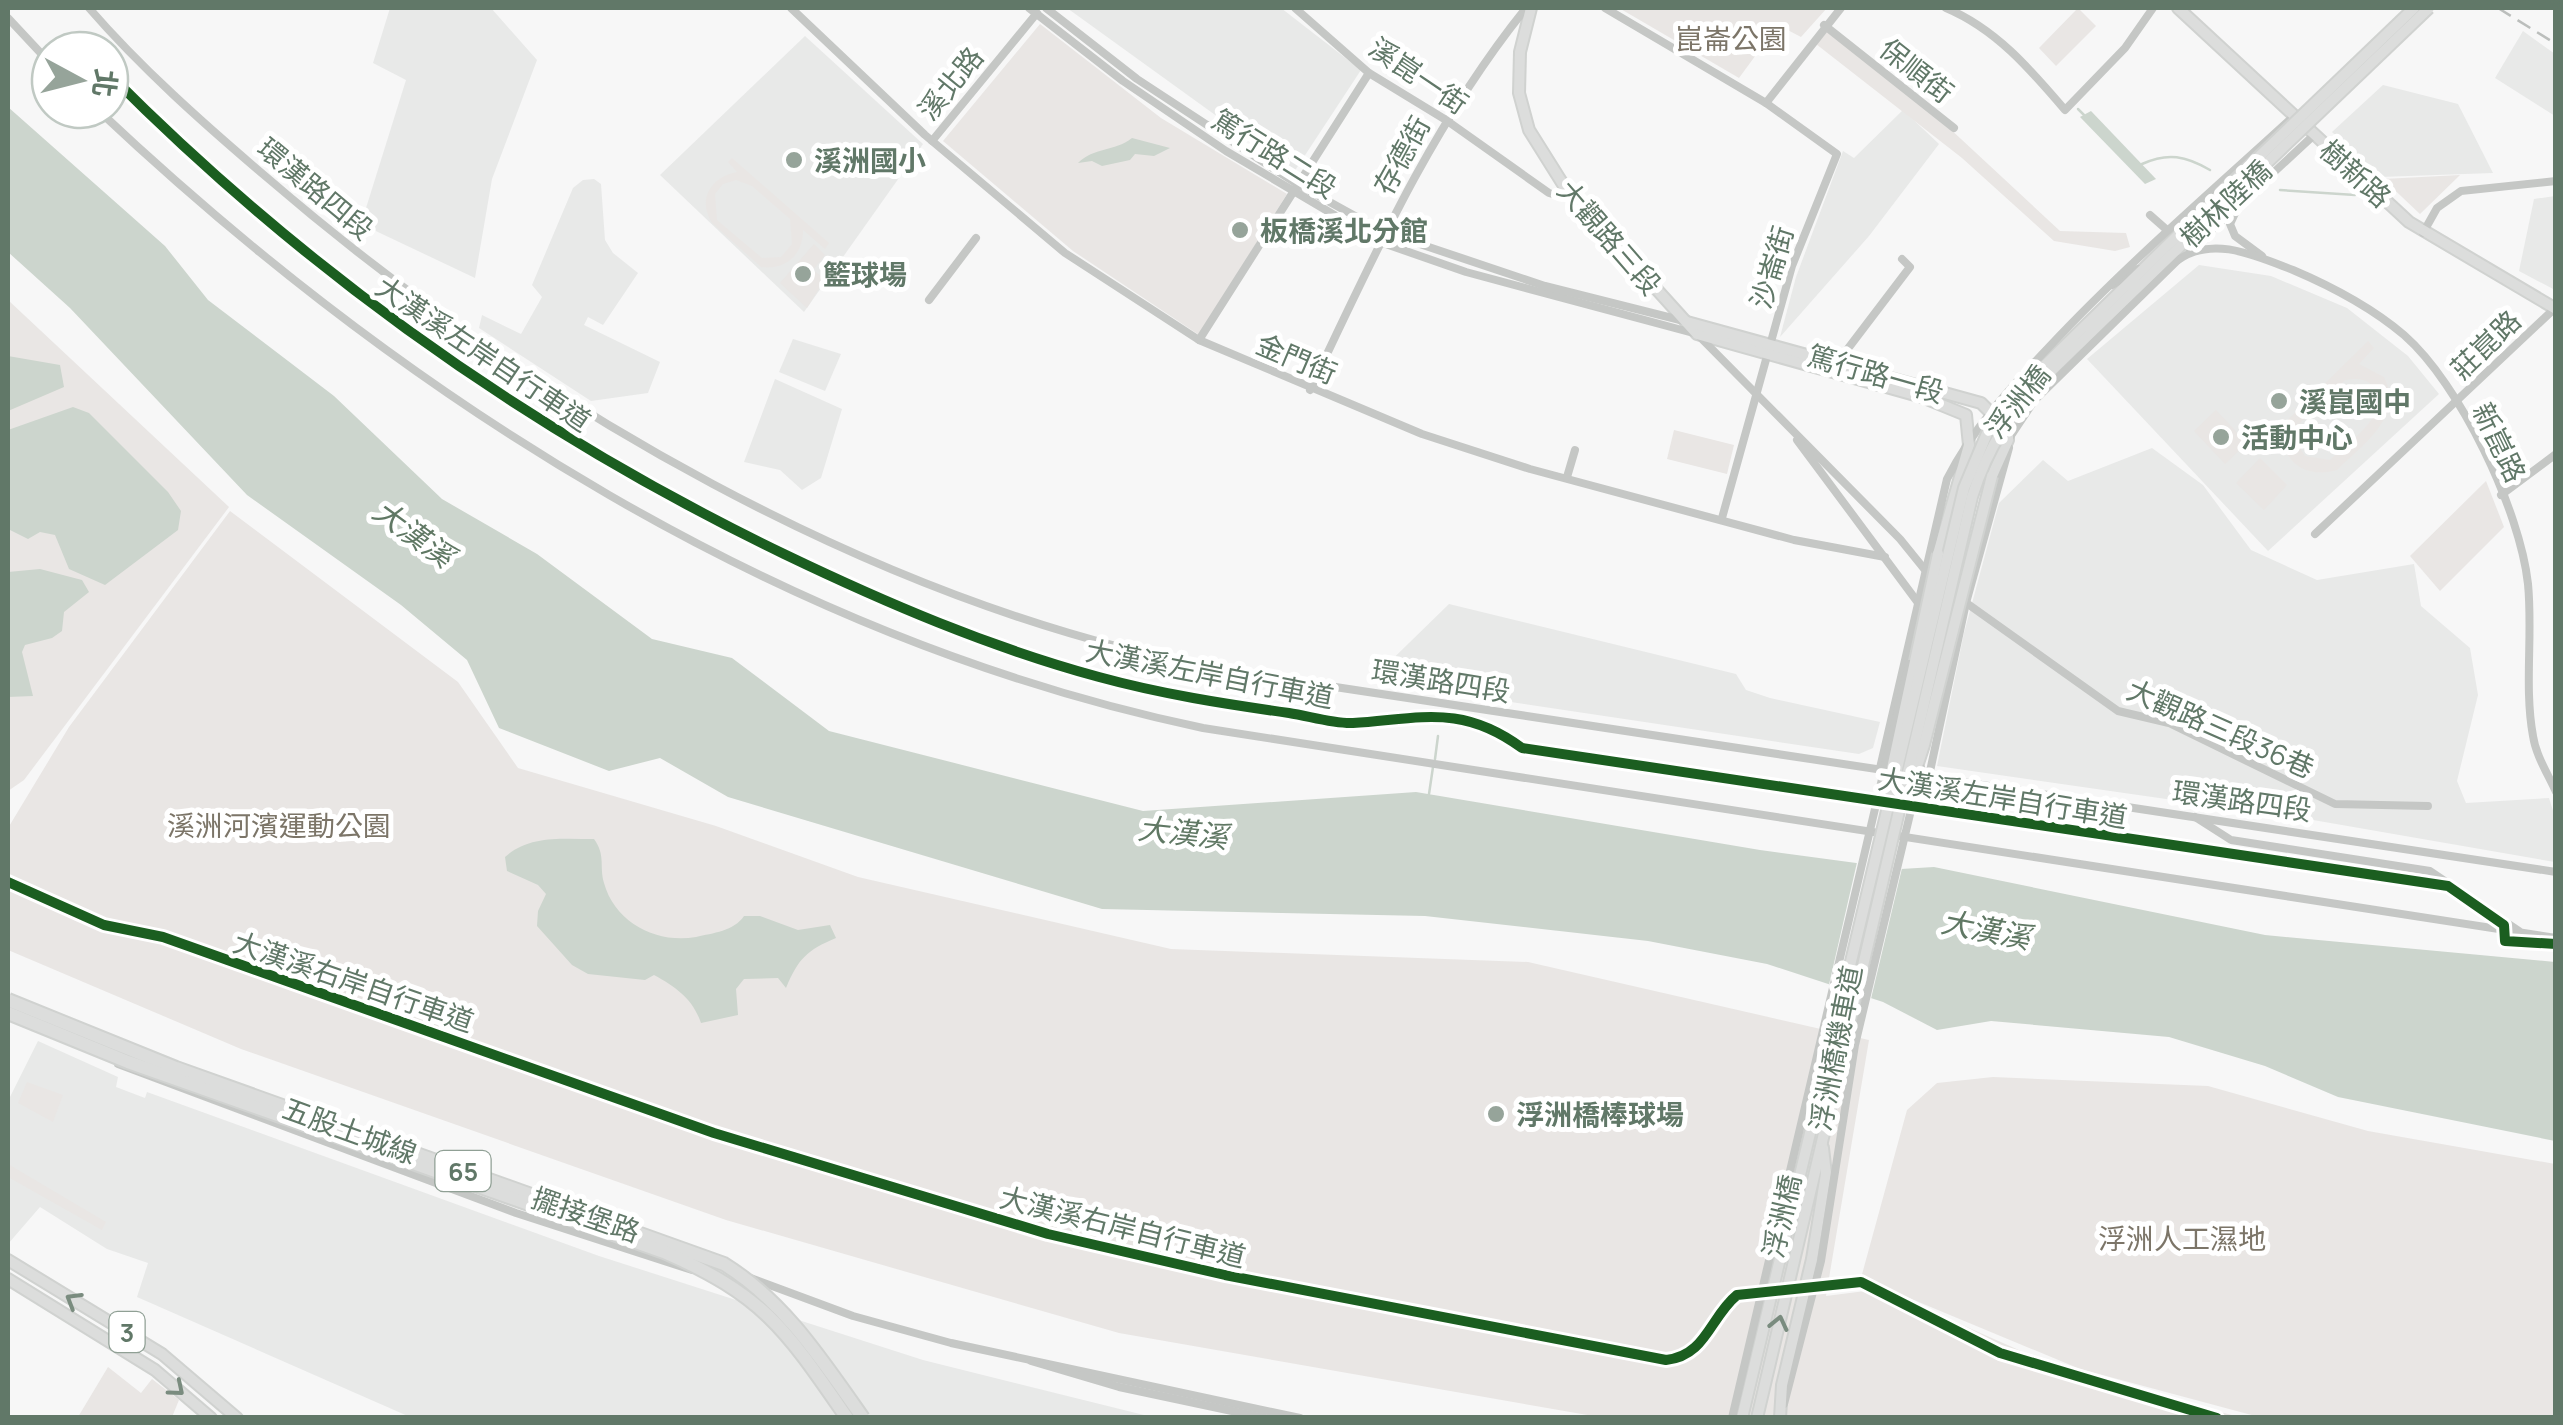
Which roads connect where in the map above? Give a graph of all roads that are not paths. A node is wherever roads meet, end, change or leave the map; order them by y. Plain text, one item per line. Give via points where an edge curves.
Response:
1 (88, 8) edge
2 (791, 8) edge
3 (1295, 8) edge
4 (1528, 8) edge
5 (1605, 8) edge
6 (1841, 8) edge
7 (1946, 8) edge
8 (2154, 8) edge
9 (2178, 8) edge
10 (2414, 8) edge
11 (2430, 8) edge
12 (1038, 9) edge
13 (8, 18) edge
14 (1824, 26) junction
15 (30, 42) edge
16 (1369, 73) junction
17 (1766, 103) junction
18 (2294, 116) junction
19 (1446, 120) junction
20 (1954, 128) dead end
21 (121, 130) edge
22 (2314, 136) junction
23 (932, 141) junction
24 (2556, 181) edge
25 (1298, 184) junction
26 (1292, 193) junction
27 (2229, 200) junction
28 (1576, 202) junction
29 (2150, 215) dead end
30 (2168, 230) junction
31 (1384, 232) junction
32 (2423, 232) junction
33 (976, 238) dead end
34 (1380, 242) junction
35 (1902, 258) dead end
36 (2178, 260) junction
37 (2270, 262) junction
38 (2146, 270) junction
39 (2128, 289) joint
40 (2102, 291) junction
41 (929, 300) dead end
42 (2555, 309) edge
43 (1684, 321) junction
44 (1697, 334) junction
45 (1200, 340) junction
46 (1770, 349) junction
47 (1837, 363) junction
48 (2046, 370) junction
49 (1310, 390) junction
50 (1758, 396) junction
51 (2034, 401) junction
52 (2456, 403) junction
53 (1991, 408) junction
54 (2019, 420) junction
55 (1788, 428) junction
56 (2008, 440) junction
57 (1969, 445) junction
58 (1575, 450) dead end
59 (2555, 456) edge
60 (1567, 478) junction
61 (1854, 494) junction
62 (2502, 496) junction
63 (1844, 506) junction
64 (1722, 518) junction
65 (2315, 534) dead end
66 (1938, 554) junction
67 (1884, 557) junction
68 (1927, 573) junction
69 (1966, 603) junction
70 (1919, 604) junction
71 (1896, 700) junction
72 (1942, 707) junction
73 (1924, 745) junction
74 (1880, 768) junction
75 (1929, 776) junction
76 (2556, 792) edge
77 (2428, 806) dead end
78 (1885, 811) junction
79 (2192, 814) junction
80 (1900, 815) junction
81 (2556, 872) edge
82 (2520, 932) junction
83 (2556, 938) edge
84 (8, 1007) edge
85 (55, 1028) junction
86 (333, 1130) junction
87 (1822, 1142) junction
88 (328, 1145) junction
89 (8, 1260) edge
90 (8, 1278) edge
91 (775, 1288) junction
92 (1026, 1359) junction
93 (211, 1418) edge
94 (237, 1418) edge
95 (847, 1418) edge
96 (863, 1418) edge
97 (1265, 1418) edge
98 (1300, 1418) edge
99 (1732, 1418) edge
100 (1742, 1418) edge
101 (1756, 1418) edge
102 (1781, 1418) edge

1 - 74 street, 環漢路四段 via 244,158 458,328 663,456 962,597 1087,639 1222,670
2 - 23 street, 金門街
3 - 16 street, 溪崑一街
4 - 19 street, 存德街
4 - 28 main road, 大觀路三段 via 1519,94 1547,164
5 - 17 street
6 - 14 street
7 - 8 street via 1970,18 2065,110
9 - 18 main road, 樹新路
10 - 27 main road, 樹林陸橋, bridge
11 - 27 main road, 樹林陸橋, bridge
12 - 23 street, 溪北路
12 - 25 street, 篤行路二段
12 - 26 street, 篤行路二段 via 1124,81
13 - 15 street
14 - 17 street
14 - 20 street, 保順街
16 - 19 street, 溪崑一街
16 - 25 street
17 - 46 street, 沙崙街 via 1837,154 1792,266
18 - 22 main road, 樹新路
18 - 30 street
19 - 28 street, 溪崑一街 via 1549,193
19 - 31 street, 存德街
21 - 82 street via 284,272 443,391 548,459 738,563 920,645 1073,697 1204,728 1456,769
22 - 27 street
22 - 32 main road, 樹新路
23 - 45 street, 金門街 via 1066,254
24 - 32 street via 2461,190 2436,208
25 - 26 street
25 - 31 street, 篤行路二段
26 - 34 street, 篤行路二段
26 - 45 street
27 - 36 street
27 - 37 street, 新崑路 via 2235,236
27 - 38 main road, 樹林陸橋
28 - 43 main road, 大觀路三段
29 - 30 street
30 - 40 street
31 - 34 street, 存德街
31 - 43 street, 篤行路二段 via 1509,276
32 - 42 main road, 樹新路
33 - 41 street
34 - 44 street, 篤行路二段
34 - 49 street, 存德街
35 - 47 street via 1910,267
36 - 37 street, 新崑路 via 2205,246
36 - 51 street
37 - 52 street, 新崑路 via 2337,289 2394,328
38 - 39 main road, 樹林陸橋
38 - 40 street
38 - 51 street
39 - 48 main road, 浮洲橋
40 - 53 street
42 - 52 street, 莊崑路
43 - 44 main road, 大觀路三段
43 - 46 main road, 篤行路一段
44 - 46 main road, 篤行路一段
44 - 50 street, 大觀路三段
45 - 49 street, 金門街
46 - 47 main road, 篤行路一段
46 - 50 street, 沙崙街
46 - 57 main road, 篤行路一段 via 1963,410
47 - 53 main road, 篤行路一段
48 - 78 main road, 浮洲橋, bridge via 2002,410 1975,458
48 - 80 main road, 浮洲橋, bridge via 1983,461
49 - 60 street, 金門街 via 1422,434
50 - 55 street, 大觀路三段
50 - 64 street, 沙崙街
51 - 54 street
52 - 62 street, 新崑路
52 - 65 street, 莊崑路
53 - 56 main road
53 - 57 street
54 - 56 street
54 - 69 street
55 - 61 street, 大觀路三段
55 - 63 street, 大觀路三段
56 - 73 main road, bridge via 1992,476
57 - 66 main road
57 - 68 street via 1947,480
58 - 60 street
59 - 62 street
60 - 64 street, 金門街
61 - 63 street
61 - 68 street, 大觀路三段
62 - 76 street, 新崑路 via 2527,580 2532,734
63 - 67 street, 大觀路三段
64 - 67 street, 金門街
66 - 78 main road, bridge via 1888,770
66 - 99 street, bridge
67 - 70 street, 大觀路三段
68 - 69 street, 大觀路三段36巷
68 - 70 street
69 - 72 street
69 - 77 street, 大觀路三段36巷 via 2118,711 2169,724 2335,804
70 - 71 street
71 - 72 street via 1902,710 1939,716
71 - 74 street
72 - 75 street
73 - 80 main road, bridge
73 - 102 street, 浮洲橋機車道, bridge via 1855,1044 1811,1304
74 - 75 street, 環漢路四段
75 - 79 street, 環漢路四段
78 - 100 main road, 浮洲橋, bridge
79 - 81 street, 環漢路四段
79 - 82 street via 2231,840 2430,872
80 - 87 main road, 浮洲橋, bridge
82 - 83 street
84 - 85 street, 擺接堡路
84 - 95 highway, 五股土城線 / 65, bridge via 128,1062 721,1277 762,1306
84 - 96 highway, 五股土城線 / 65, bridge via 724,1264 801,1331
85 - 86 street, 擺接堡路
85 - 88 street, 擺接堡路 via 144,1077
86 - 88 street
86 - 91 street, 擺接堡路
101 -> 87 main road, 浮洲橋
87 - 102 main road, 浮洲橋, bridge via 1826,1174
88 - 91 street, 擺接堡路 via 633,1254
94 -> 89 main road, 3 via 162,1354
90 -> 93 main road, 3 via 155,1370
91 - 92 street, 擺接堡路 via 852,1316
92 - 97 street, 擺接堡路
92 - 98 street, 擺接堡路

